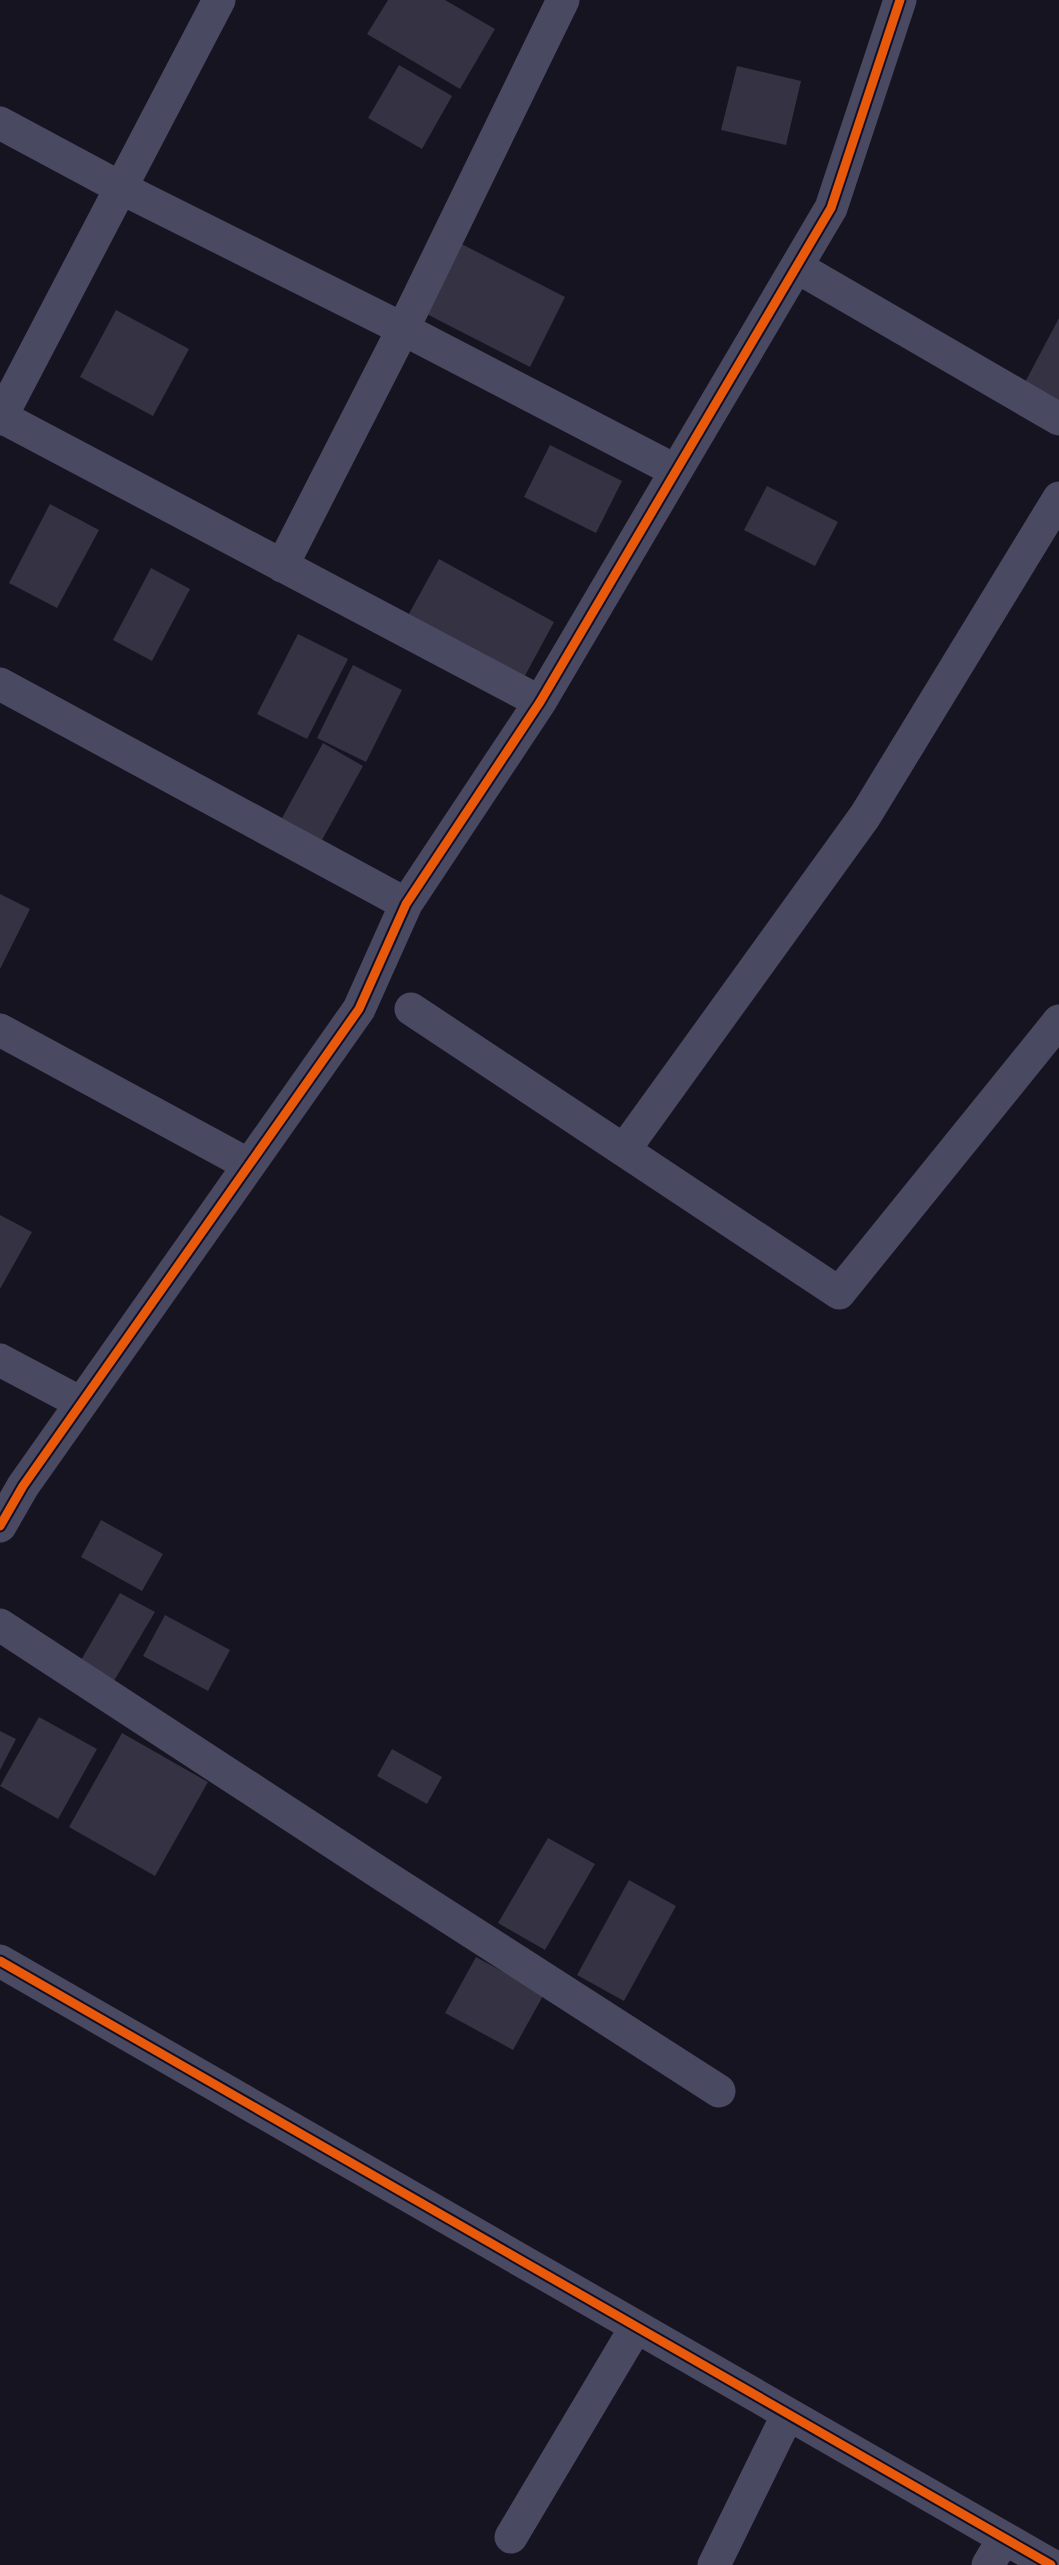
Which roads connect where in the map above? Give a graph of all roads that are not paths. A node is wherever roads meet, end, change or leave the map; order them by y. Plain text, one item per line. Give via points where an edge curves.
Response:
1 (219, 0) edge
2 (563, 0) edge
3 (900, 0) edge
4 (0, 123) edge
5 (121, 188) junction
6 (796, 267) junction
7 (403, 329) junction
8 (0, 417) edge
9 (1059, 419) edge
10 (676, 471) junction
11 (1059, 498) edge
12 (282, 566) junction
13 (0, 684) edge
14 (540, 702) junction
15 (406, 904) junction
16 (411, 1009) dead end
17 (1059, 1021) edge
18 (0, 1030) edge
19 (624, 1150) junction
20 (249, 1165) junction
21 (0, 1360) edge
22 (81, 1404) junction
23 (0, 1526) edge
24 (0, 1625) edge
25 (0, 1961) edge
26 (719, 2091) dead end
27 (636, 2327) junction
28 (788, 2414) junction
29 (511, 2537) dead end
30 (996, 2552) edge
31 (714, 2565) edge
32 (1051, 2565) edge

1 - 5 street
2 - 7 street
3 - 6 street via 831,208
4 - 5 street
5 - 7 street
5 - 8 street
6 - 9 street
6 - 10 street
7 - 10 street
7 - 12 street
8 - 12 street
10 - 14 street
11 - 19 street via 865,816
12 - 14 street
13 - 15 street
14 - 15 street
15 - 20 street via 359,1009
16 - 19 street
17 - 19 street via 839,1293
18 - 20 street
20 - 22 street
21 - 22 street
22 - 23 street via 23,1485
24 - 26 street
25 - 27 street
27 - 28 street
27 - 29 street
28 - 30 street
28 - 31 street
30 - 32 street

